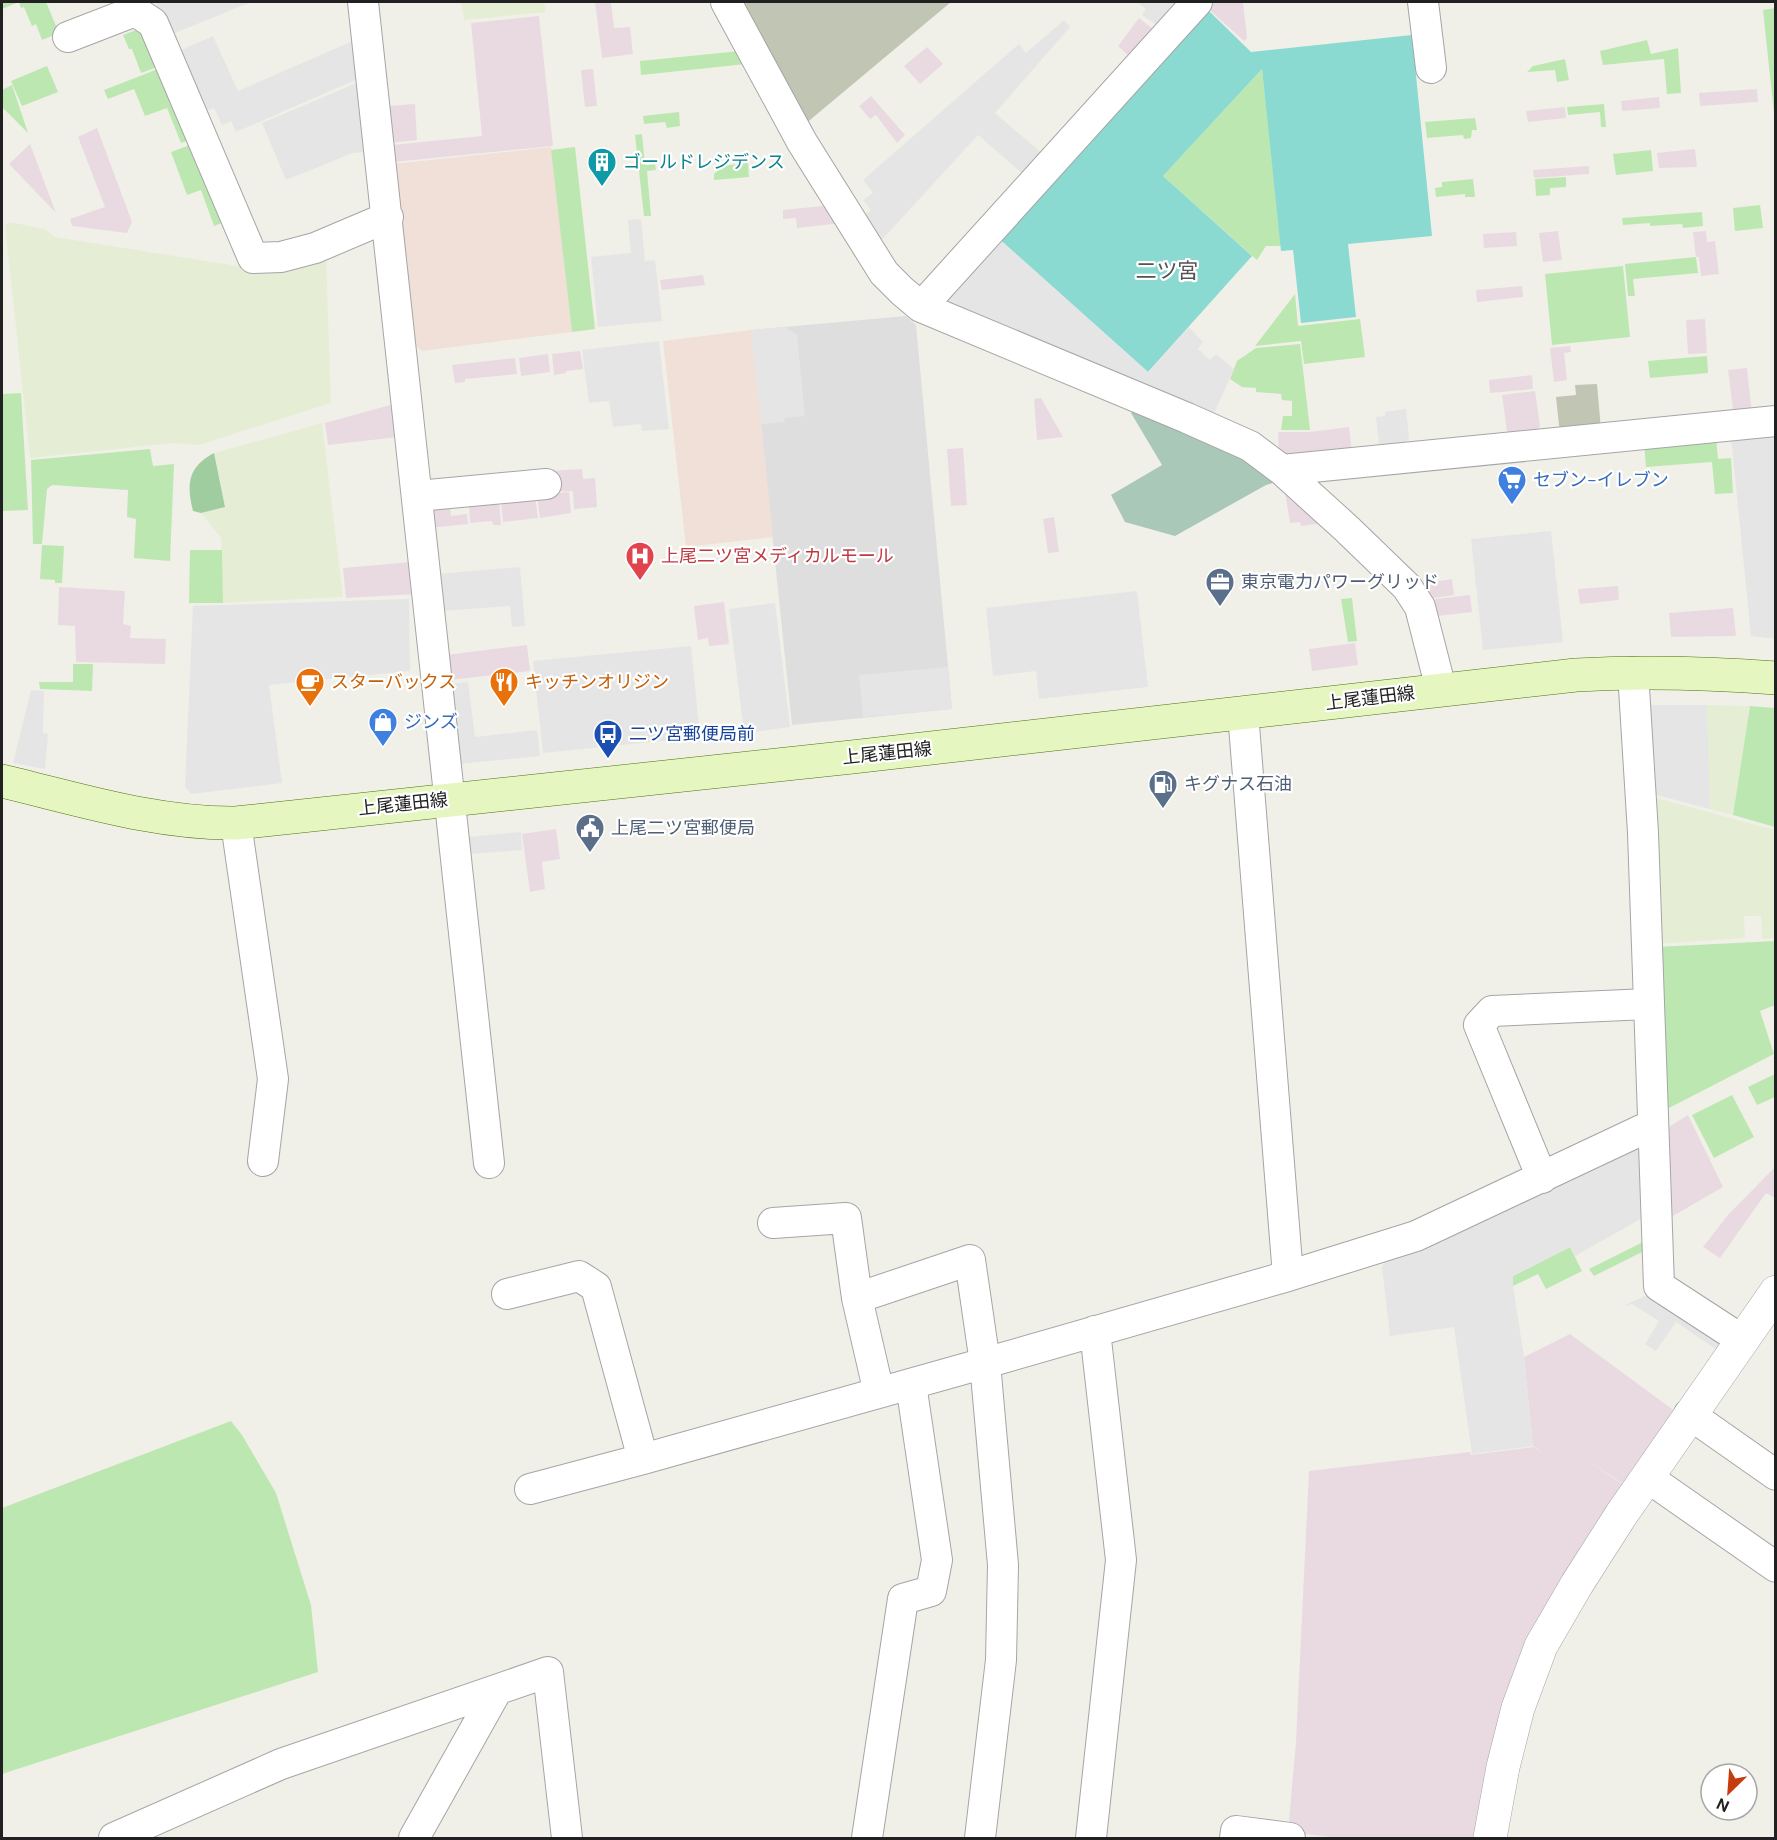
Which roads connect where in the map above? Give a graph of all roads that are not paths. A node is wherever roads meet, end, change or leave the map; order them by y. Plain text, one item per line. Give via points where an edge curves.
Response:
1 (363, 2) edge
2 (726, 2) edge
3 (1197, 2) edge
4 (1423, 2) edge
5 (68, 37) dead end
6 (1431, 69) dead end
7 (388, 217) junction
8 (921, 307) junction
9 (1776, 421) edge
10 (1282, 470) junction
11 (546, 484) dead end
12 (418, 496) junction
13 (1633, 672) junction
14 (1776, 678) edge
15 (1441, 689) junction
16 (1243, 712) junction
17 (2, 781) edge
18 (450, 799) junction
19 (236, 823) junction
20 (1648, 1004) junction
21 (1652, 1125) junction
22 (263, 1161) dead end
23 (489, 1163) dead end
24 (1542, 1178) junction
25 (773, 1223) dead end
26 (1288, 1276) junction
27 (507, 1294) dead end
28 (1774, 1297) edge
29 (858, 1298) junction
30 (1095, 1331) junction
31 (1742, 1340) junction
32 (985, 1363) junction
33 (911, 1384) junction
34 (879, 1393) junction
35 (1689, 1414) junction
36 (644, 1459) junction
37 (1776, 1475) edge
38 (1647, 1477) junction
39 (530, 1489) dead end
40 (1776, 1567) edge
41 (497, 1690) junction
42 (114, 1839) edge
43 (414, 1839) edge
44 (567, 1839) edge
45 (867, 1839) edge
46 (980, 1839) edge
47 (1091, 1839) edge
48 (1235, 1839) edge
49 (1290, 1839) edge
50 (1490, 1839) edge

1 - 7 street
2 - 8 street via 802,142 879,264
3 - 8 street
4 - 6 street
5 - 7 street via 135,11 153,23 253,258 281,257 315,248
7 - 12 street
8 - 10 street via 1240,441
9 - 10 street
10 - 15 street via 1414,597
11 - 12 street
12 - 18 street
13 - 14 main road, 上尾蓮田線
13 - 15 main road, 上尾蓮田線
13 - 20 street
15 - 16 main road, 上尾蓮田線
16 - 18 main road, 上尾蓮田線
16 - 26 street
17 - 19 main road, 上尾蓮田線 via 167,819
18 - 19 main road, 上尾蓮田線
18 - 23 street
19 - 22 street via 273,1079
20 - 21 street
20 - 24 street via 1492,1011 1479,1025
21 - 24 street
21 - 31 street via 1659,1286
24 - 26 street via 1416,1236
25 - 29 street via 846,1218
26 - 30 street
27 - 36 street via 579,1276 596,1287
28 - 31 street
29 - 32 street via 970,1260
29 - 34 street
30 - 32 street
30 - 47 street via 1121,1560
31 - 35 street
32 - 33 street
32 - 46 street via 1004,1565 1001,1660
33 - 34 street
33 - 45 street via 937,1560 931,1591 903,1599
34 - 36 street
35 - 37 street
35 - 38 street
36 - 39 street
38 - 40 street
38 - 50 street via 1541,1646 1518,1708
41 - 42 street via 281,1764
41 - 43 street
41 - 44 street via 548,1672
48 - 49 street via 1236,1831

